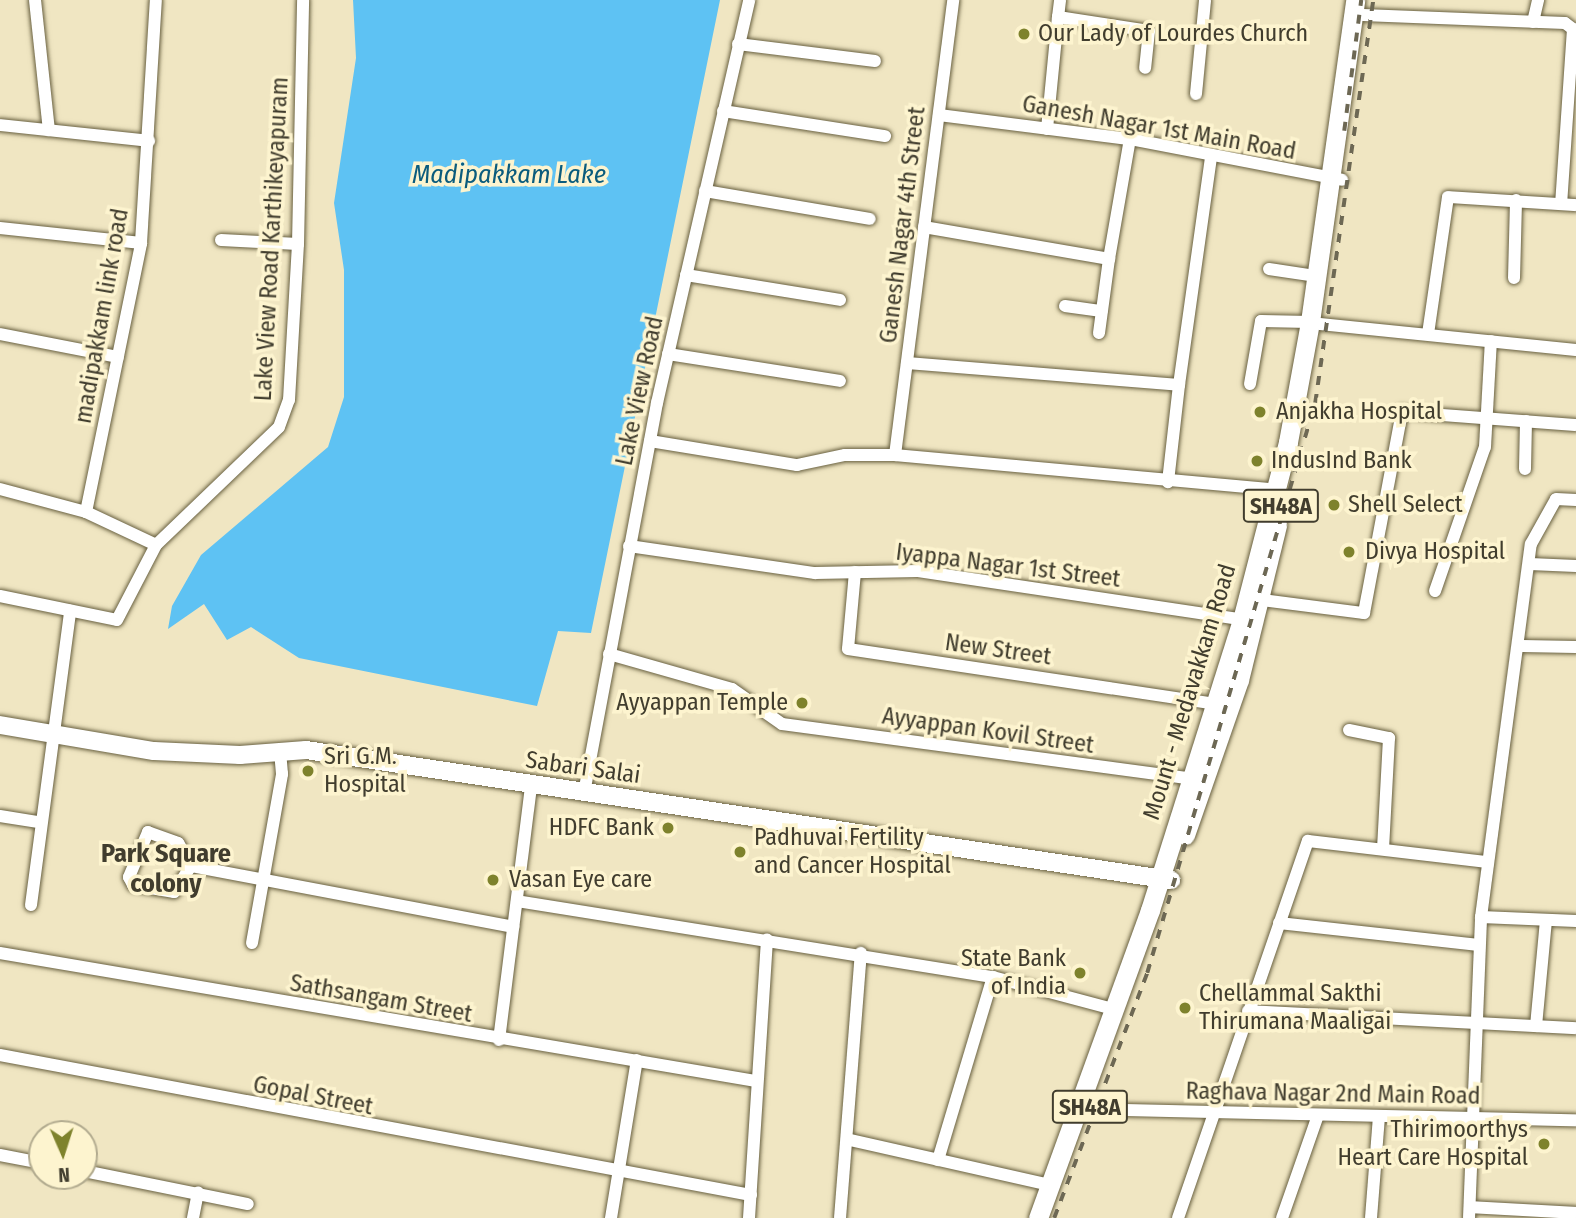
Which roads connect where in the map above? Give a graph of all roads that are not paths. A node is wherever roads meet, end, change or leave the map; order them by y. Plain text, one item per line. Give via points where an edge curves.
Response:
1 (156, 0) edge
2 (303, 0) edge
3 (748, 0) edge
4 (953, 0) edge
5 (1060, 0) edge
6 (1205, 0) edge
7 (1538, 0) edge
8 (37, 5) edge
9 (1361, 5) edge
10 (1059, 17) junction
11 (1533, 22) junction
12 (738, 44) junction
13 (875, 61) dead end
14 (1145, 68) dead end
15 (1196, 94) dead end
16 (723, 111) junction
17 (939, 115) junction
18 (0, 125) edge
19 (1047, 129) junction
20 (49, 130) junction
21 (885, 136) dead end
22 (1130, 139) junction
23 (149, 141) junction
24 (1211, 157) junction
25 (1336, 179) junction
26 (705, 191) junction
27 (1516, 200) junction
28 (1561, 203) junction
29 (1576, 205) edge
30 (870, 219) dead end
31 (924, 227) junction
32 (0, 228) edge
33 (221, 240) dead end
34 (141, 243) junction
35 (298, 244) junction
36 (1109, 259) junction
37 (1269, 269) dead end
38 (686, 275) junction
39 (1316, 276) junction
40 (1514, 278) dead end
41 (840, 300) dead end
42 (1065, 306) dead end
43 (1102, 311) junction
44 (1315, 323) junction
45 (1099, 333) dead end
46 (0, 334) edge
47 (1428, 334) junction
48 (1491, 341) junction
49 (1576, 350) edge
50 (668, 354) junction
51 (118, 357) junction
52 (907, 363) junction
53 (839, 381) dead end
54 (1251, 384) dead end
55 (1179, 385) junction
56 (1486, 418) junction
57 (1526, 421) junction
58 (1576, 425) edge
59 (650, 441) junction
60 (895, 455) junction
61 (1525, 469) dead end
62 (1168, 482) junction
63 (0, 489) edge
64 (1276, 489) junction
65 (1576, 500) edge
66 (86, 512) junction
67 (156, 545) junction
68 (629, 546) junction
69 (1530, 564) junction
70 (1576, 566) edge
71 (855, 572) junction
72 (1435, 591) dead end
73 (0, 596) edge
74 (1262, 600) junction
75 (70, 611) junction
76 (1249, 621) junction
77 (1522, 646) junction
78 (1576, 647) edge
79 (610, 654) junction
80 (1217, 704) junction
81 (0, 724) edge
82 (1349, 730) dead end
83 (52, 734) junction
84 (280, 753) junction
85 (1188, 778) junction
86 (531, 786) junction
87 (584, 793) junction
88 (0, 816) edge
89 (39, 822) junction
90 (1383, 848) junction
91 (1486, 862) junction
92 (191, 866) junction
93 (1165, 878) junction
94 (261, 881) junction
95 (517, 901) junction
96 (31, 905) dead end
97 (1480, 917) junction
98 (1546, 920) junction
99 (1576, 921) edge
100 (1279, 923) junction
101 (513, 927) junction
102 (767, 940) junction
103 (251, 943) dead end
104 (1479, 945) junction
105 (0, 953) edge
106 (860, 954) junction
107 (993, 977) junction
108 (1113, 1009) junction
109 (1248, 1011) junction
110 (1473, 1022) junction
111 (1536, 1026) junction
112 (1576, 1028) edge
113 (499, 1040) junction
114 (0, 1055) edge
115 (637, 1060) junction
116 (756, 1081) junction
117 (1082, 1110) junction
118 (1212, 1113) junction
119 (1318, 1115) junction
120 (1379, 1116) junction
121 (1478, 1118) junction
122 (1576, 1120) edge
123 (850, 1140) junction
124 (0, 1155) edge
125 (28, 1160) edge
126 (938, 1160) junction
127 (620, 1170) junction
128 (98, 1174) edge
129 (1049, 1185) junction
130 (198, 1192) junction
131 (751, 1195) junction
132 (248, 1204) dead end
133 (1470, 1212) edge
134 (1576, 1213) edge
135 (192, 1218) edge
136 (611, 1218) edge
137 (748, 1218) edge
138 (840, 1218) edge
139 (1038, 1218) edge
140 (1050, 1218) edge
141 (1178, 1218) edge
142 (1282, 1218) edge
143 (1371, 1218) edge

1 - 23 street, madipakkam link road
2 - 35 street, Lake View Road Karthikeyapuram
3 - 12 street, Lake View Road
4 - 17 street, Ganesh Nagar 4th Street
5 - 10 street
6 - 15 street
7 - 11 street
8 - 20 street
9 - 11 street
9 - 25 main road, Mount - Medavakkam Road / SH48A
10 - 14 street via 1149,31
10 - 19 street
11 - 28 street via 1573,29
12 - 13 street
12 - 16 street, Lake View Road
16 - 21 street
16 - 26 street, Lake View Road
17 - 19 street, Ganesh Nagar 1st Main Road
17 - 31 street, Ganesh Nagar 4th Street
18 - 20 street
19 - 22 street, Ganesh Nagar 1st Main Road
20 - 23 street
22 - 24 street, Ganesh Nagar 1st Main Road
22 - 36 street
23 - 34 street, madipakkam link road
24 - 25 street, Ganesh Nagar 1st Main Road
24 - 55 street
25 - 39 main road, Mount - Medavakkam Road / SH48A
25 - 44 main road, Mount - Medavakkam Road / SH48A
26 - 30 street
26 - 38 street, Lake View Road
27 - 28 street
27 - 40 street
27 - 47 street via 1448,197
28 - 29 street
31 - 36 street
31 - 52 street, Ganesh Nagar 4th Street
32 - 34 street
33 - 35 street
34 - 51 street, madipakkam link road
35 - 67 street, Lake View Road Karthikeyapuram via 285,415 253,455
36 - 43 street
37 - 39 street
38 - 41 street
38 - 50 street, Lake View Road
39 - 44 main road, Mount - Medavakkam Road / SH48A
42 - 43 street
43 - 45 street
44 - 47 street
44 - 54 street via 1261,321
44 - 64 main road, Mount - Medavakkam Road / SH48A
44 - 74 main road, Mount - Medavakkam Road / SH48A
46 - 51 street
47 - 48 street
48 - 49 street
48 - 56 street
50 - 53 street
50 - 59 street, Lake View Road
51 - 66 street, madipakkam link road
52 - 55 street
52 - 60 street, Ganesh Nagar 4th Street
55 - 62 street
56 - 57 street
56 - 72 street via 1485,447
56 - 74 street via 1402,412 1396,420 1364,613
57 - 58 street
57 - 61 street
59 - 60 street via 797,465 845,455
59 - 68 street, Lake View Road
60 - 62 street
62 - 64 street
63 - 66 street
64 - 76 main road, Mount - Medavakkam Road / SH48A
65 - 69 street via 1556,499 1544,513
66 - 67 street
67 - 75 street, Lake View Road Karthikeyapuram via 117,620
68 - 71 street, Iyappa Nagar 1st Street via 815,573
68 - 79 street, Lake View Road
69 - 70 street
69 - 77 street
71 - 76 street, Iyappa Nagar 1st Street via 918,571
71 - 80 street, New Street via 848,649
73 - 75 street
74 - 76 main road, Mount - Medavakkam Road / SH48A
75 - 83 street
76 - 80 main road, Mount - Medavakkam Road / SH48A
76 - 93 main road, Mount - Medavakkam Road / SH48A
77 - 78 street
77 - 91 street
79 - 85 street, Ayyappan Kovil Street via 732,689 782,724
79 - 87 street, Lake View Road
80 - 85 main road, Mount - Medavakkam Road / SH48A
81 - 83 main road, Sabari Salai
82 - 90 street via 1389,738
83 - 84 main road, Sabari Salai via 154,751
83 - 89 street
84 - 86 main road, Sabari Salai via 306,750
84 - 94 street via 282,774
85 - 93 main road, Mount - Medavakkam Road / SH48A
86 - 87 main road, Sabari Salai
86 - 95 street
87 - 93 main road, Sabari Salai
88 - 89 street
89 - 96 street
90 - 91 street
90 - 100 street via 1308,841
91 - 97 street
92 - 92 street via 174,892 133,885 129,877 148,832 178,843
92 - 94 street
93 - 108 main road, Mount - Medavakkam Road / SH48A
93 - 117 main road, Mount - Medavakkam Road / SH48A
94 - 101 street
94 - 103 street
95 - 101 street
95 - 102 street
97 - 98 street
97 - 104 street
98 - 99 street
98 - 111 street
100 - 104 street
100 - 109 street
101 - 113 street
102 - 106 street
102 - 116 street
104 - 110 street
105 - 113 street, Sathsangam Street
106 - 107 street
106 - 123 street
107 - 108 street
107 - 126 street
108 - 117 main road, Mount - Medavakkam Road / SH48A
109 - 110 street
109 - 118 street
110 - 111 street
110 - 121 street
111 - 112 street
113 - 115 street, Sathsangam Street
114 - 127 street, Gopal Street via 388,1132
115 - 116 street, Sathsangam Street
115 - 127 street
116 - 131 street
117 - 118 street, Raghava Nagar 2nd Main Road
117 - 129 main road, Mount - Medavakkam Road / SH48A
117 - 140 main road, Mount - Medavakkam Road / SH48A
118 - 119 street, Raghava Nagar 2nd Main Road
118 - 141 street
119 - 120 street, Raghava Nagar 2nd Main Road
119 - 142 street
120 - 121 street, Raghava Nagar 2nd Main Road
120 - 143 street
121 - 122 street, Raghava Nagar 2nd Main Road
121 - 133 street
123 - 126 street
123 - 138 street
124 - 125 street
126 - 129 street
127 - 131 street, Gopal Street
127 - 136 street
128 - 130 street
129 - 139 main road, Mount - Medavakkam Road / SH48A
130 - 132 street
130 - 135 street
131 - 137 street
133 - 134 street

